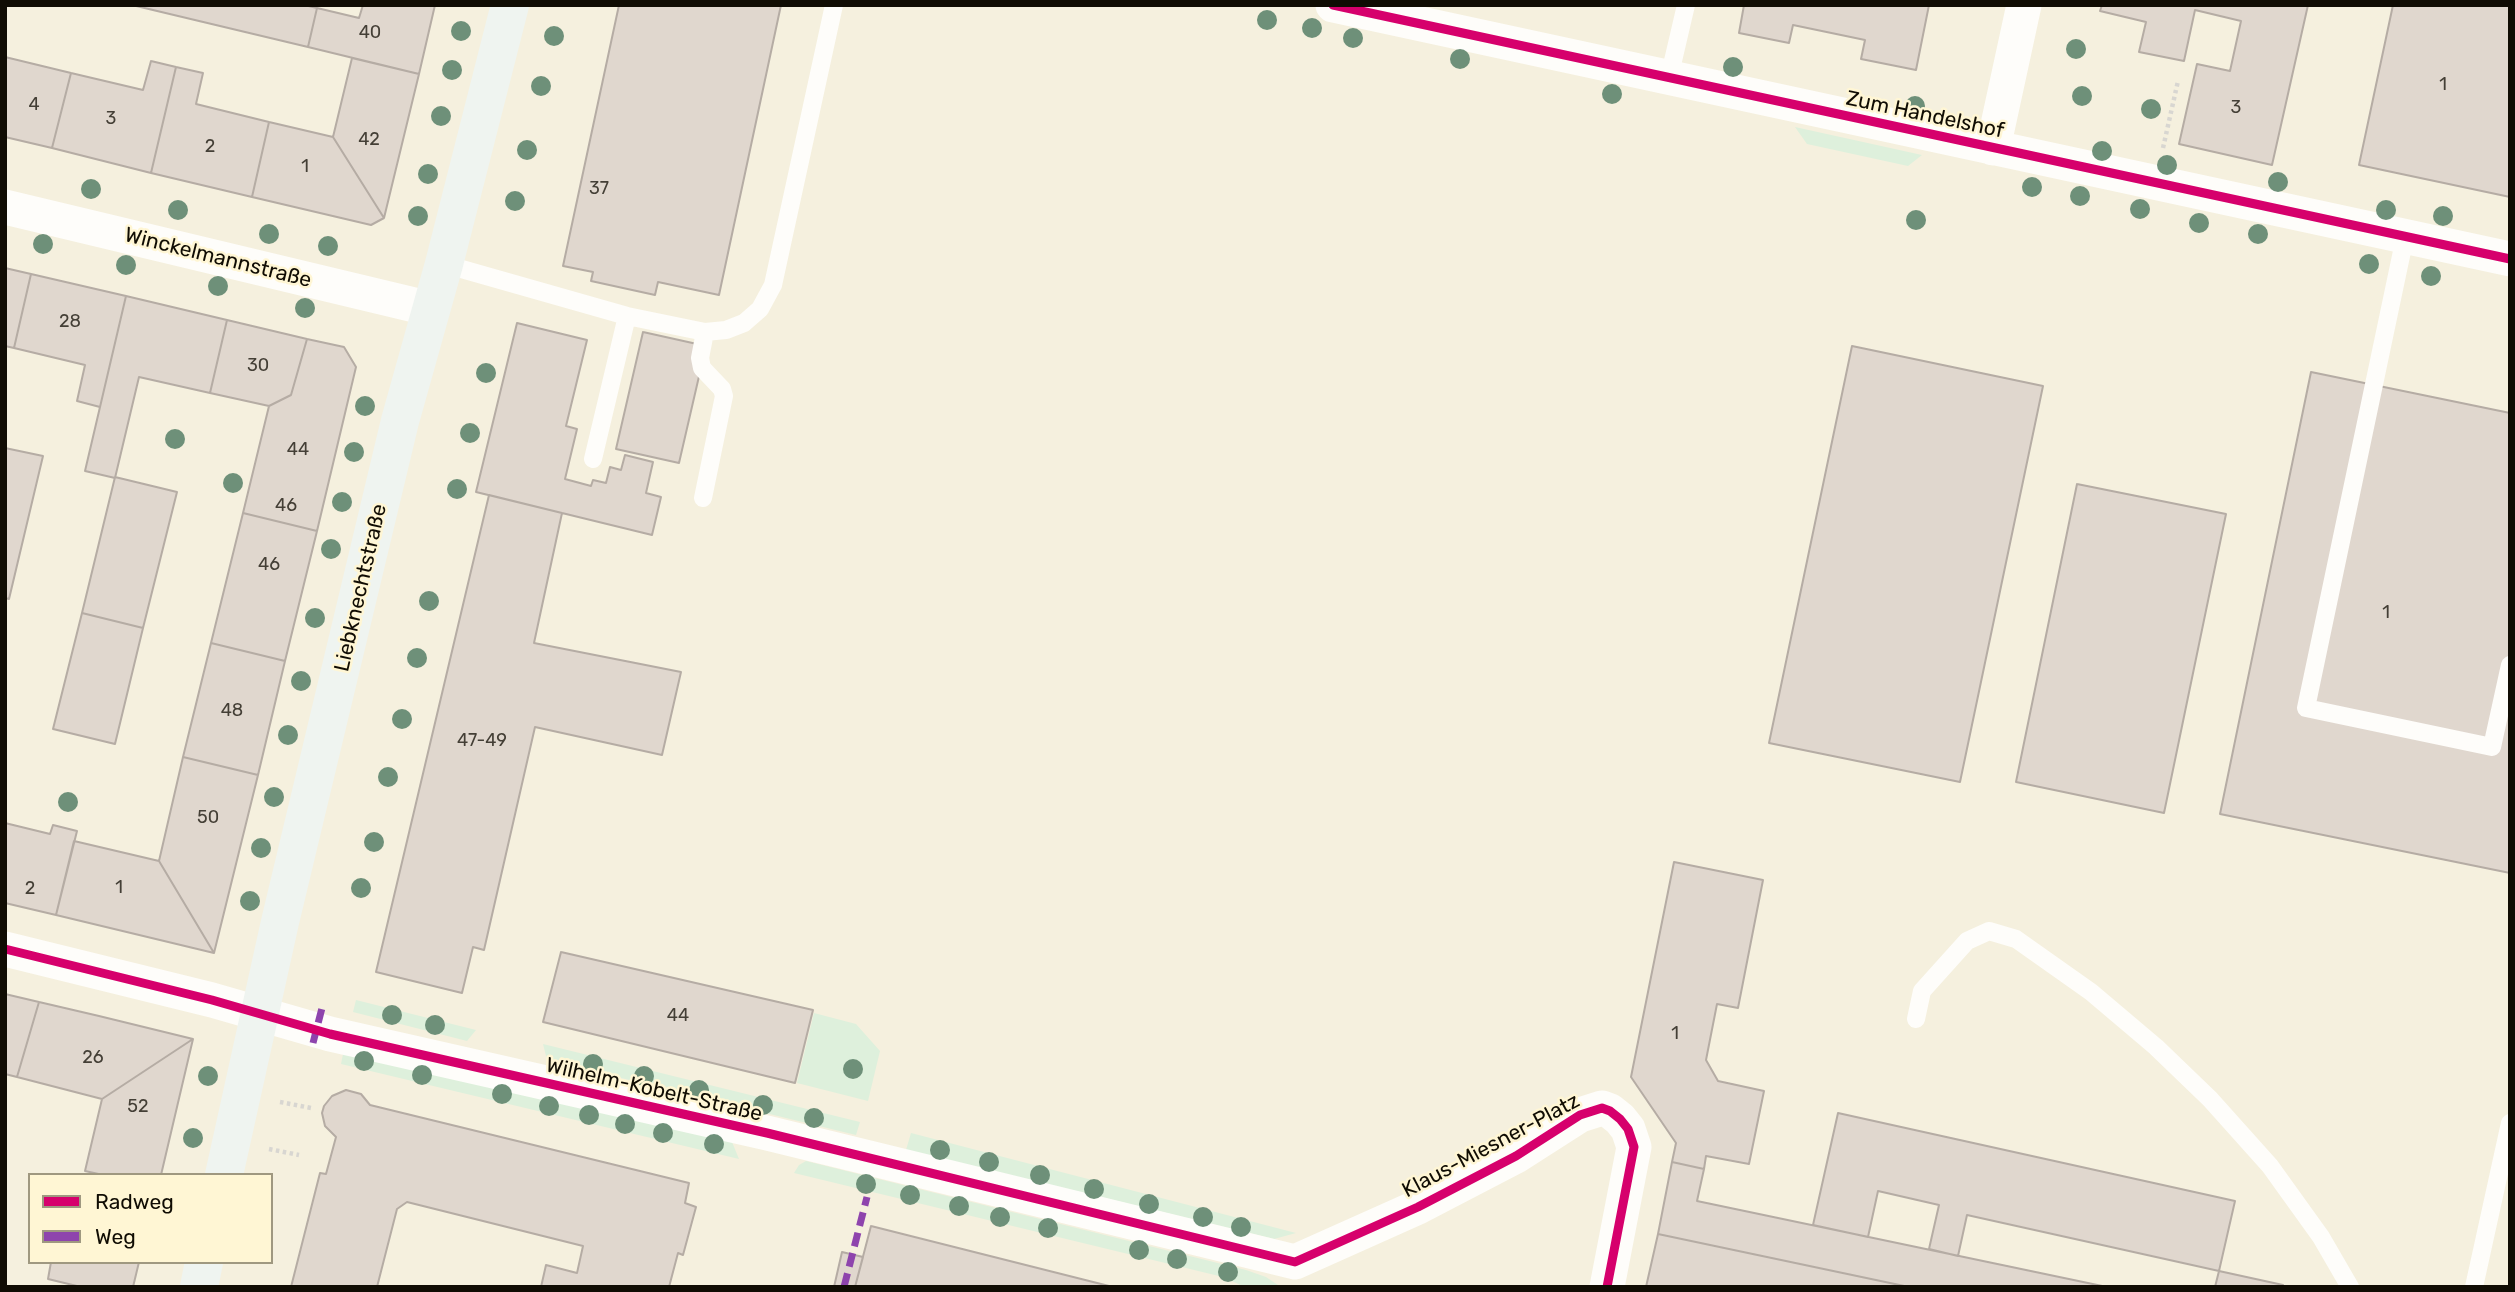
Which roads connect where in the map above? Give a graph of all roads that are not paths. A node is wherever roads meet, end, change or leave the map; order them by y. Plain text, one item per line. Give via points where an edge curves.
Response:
1 (510, 5) edge
2 (834, 5) edge
3 (1333, 5) edge
4 (1686, 5) edge
5 (2024, 5) edge
6 (1669, 78) junction
7 (1993, 148) junction
8 (5, 207) edge
9 (2405, 237) junction
10 (2510, 259) edge
11 (444, 264) junction
12 (430, 309) junction
13 (626, 316) junction
14 (705, 332) junction
15 (593, 459) dead end
16 (703, 498) dead end
17 (2510, 665) edge
18 (5, 948) edge
19 (259, 1013) junction
20 (1916, 1020) dead end
21 (2510, 1123) edge
22 (224, 1173) edge
23 (204, 1264) edge
24 (1305, 1275) edge
25 (199, 1287) edge
26 (1606, 1287) edge
27 (2350, 1287) edge
28 (2474, 1287) edge

1 - 11 main road, Liebknechtstraße
2 - 14 lane via 771,290 760,309 744,323 726,331
3 - 6 street, Zum Handelshof
4 - 6 lane
5 - 7 street
6 - 7 street, Zum Handelshof
7 - 9 street, Zum Handelshof
8 - 12 street, Winckelmannstraße
9 - 10 street, Zum Handelshof
9 - 17 lane via 2306,708 2493,747
11 - 12 main road, Liebknechtstraße
11 - 13 lane
12 - 19 main road, Liebknechtstraße
13 - 14 lane
13 - 15 lane
14 - 16 lane via 702,368 724,396
18 - 19 street, Wilhelm-Kobelt-Straße
19 - 22 main road, Liebknechtstraße
19 - 24 street, Wilhelm-Kobelt-Straße via 330,1034 767,1133
20 - 27 lane via 1922,991 1967,941 1989,931 2016,939 2091,992 2210,1099 2270,1166
21 - 28 lane
23 - 25 main road
24 - 26 street, Klaus-Miesner-Platz via 1580,1115 1602,1108 1620,1119 1634,1147

